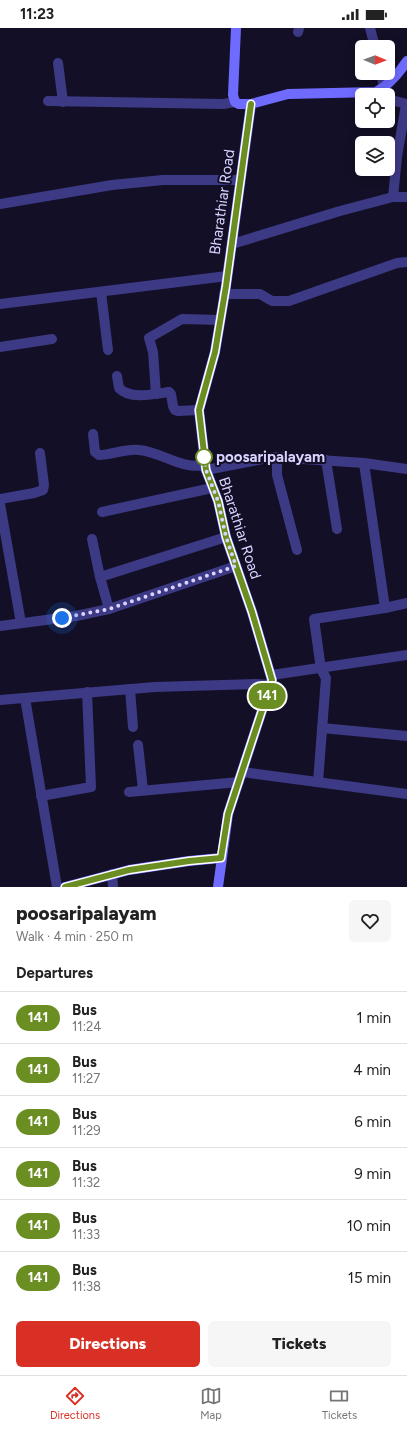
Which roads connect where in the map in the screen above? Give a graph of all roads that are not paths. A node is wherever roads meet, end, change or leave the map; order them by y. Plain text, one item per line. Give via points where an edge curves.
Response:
1 (236, 28) edge
2 (370, 28) edge
3 (373, 40) edge
4 (407, 61) edge
5 (58, 63) dead end
6 (384, 88) edge
7 (355, 93) edge
8 (395, 101) edge
9 (48, 102) dead end
10 (63, 102) junction
11 (235, 102) junction
12 (251, 104) junction
13 (240, 180) junction
14 (407, 197) edge
15 (393, 198) junction
16 (0, 204) edge
17 (232, 244) junction
18 (407, 262) edge
19 (227, 276) junction
20 (101, 292) junction
21 (224, 294) junction
22 (0, 304) edge
23 (220, 320) junction
24 (52, 339) dead end
25 (0, 347) edge
26 (108, 350) dead end
27 (117, 376) dead end
28 (156, 394) junction
29 (199, 410) junction
30 (93, 434) dead end
31 (40, 453) dead end
32 (281, 457) junction
33 (326, 460) junction
34 (364, 463) junction
35 (205, 468) junction
36 (407, 469) edge
37 (212, 488) junction
38 (0, 499) edge
39 (0, 504) edge
40 (102, 512) dead end
41 (337, 529) dead end
42 (226, 537) junction
43 (92, 539) dead end
44 (297, 550) dead end
45 (236, 566) junction
46 (100, 577) junction
47 (407, 603) edge
48 (385, 608) junction
49 (109, 609) junction
50 (21, 623) junction
51 (0, 626) edge
52 (407, 655) edge
53 (321, 669) junction
54 (272, 680) junction
55 (130, 689) junction
56 (87, 692) junction
57 (25, 698) junction
58 (0, 700) edge
59 (134, 727) dead end
60 (322, 728) junction
61 (407, 736) edge
62 (138, 745) dead end
63 (241, 777) junction
64 (318, 782) junction
65 (143, 790) junction
66 (129, 792) dead end
67 (407, 794) edge
68 (42, 796) junction
69 (221, 858) junction
70 (112, 874) junction
71 (57, 887) edge
72 (65, 887) edge
73 (113, 887) edge
74 (218, 887) edge

1 - 11 main road via 233,95
2 - 3 street
4 - 6 main road
5 - 10 street
7 - 12 main road via 288,94
8 - 15 street via 406,104
9 - 10 street
10 - 11 street
11 - 12 main road
12 - 13 main road, Bharathiar Road
13 - 16 street via 156,180
13 - 17 main road, Bharathiar Road
14 - 15 street
15 - 17 street via 340,211
17 - 19 main road, Bharathiar Road
18 - 21 street via 396,263 289,301 272,301 260,294
19 - 20 street
19 - 21 main road, Bharathiar Road
20 - 22 street
20 - 26 street
21 - 23 main road, Bharathiar Road
23 - 28 street via 182,319 149,338
23 - 29 main road, Bharathiar Road via 215,352
24 - 25 street
27 - 28 street via 121,390 137,395
28 - 29 street via 170,392 173,409 177,411
29 - 35 main road, Bharathiar Road
30 - 35 street via 95,452 99,455 139,450
31 - 38 street via 43,490
32 - 33 street
32 - 35 street
32 - 44 street via 277,463 277,475
33 - 34 street
33 - 41 street
34 - 36 street
34 - 48 street
35 - 37 main road, Bharathiar Road
37 - 40 street
37 - 42 main road, Bharathiar Road via 218,501
39 - 50 street
42 - 45 main road, Bharathiar Road
42 - 46 street
43 - 46 street
45 - 49 street
45 - 54 main road, Bharathiar Road
46 - 49 street
47 - 48 street
48 - 53 street via 314,619
49 - 50 street
50 - 51 street
52 - 53 street
53 - 54 street
53 - 60 street via 326,678
54 - 55 street via 256,684
54 - 63 main road
55 - 56 street
55 - 59 street
56 - 57 street
56 - 68 street via 91,787
57 - 58 street
57 - 68 street
60 - 61 street
60 - 64 street
62 - 65 street
63 - 64 street
63 - 65 street
63 - 69 main road via 228,814
64 - 67 street
65 - 66 street
68 - 71 street
69 - 70 main road
69 - 74 main road
70 - 72 main road
70 - 73 street

